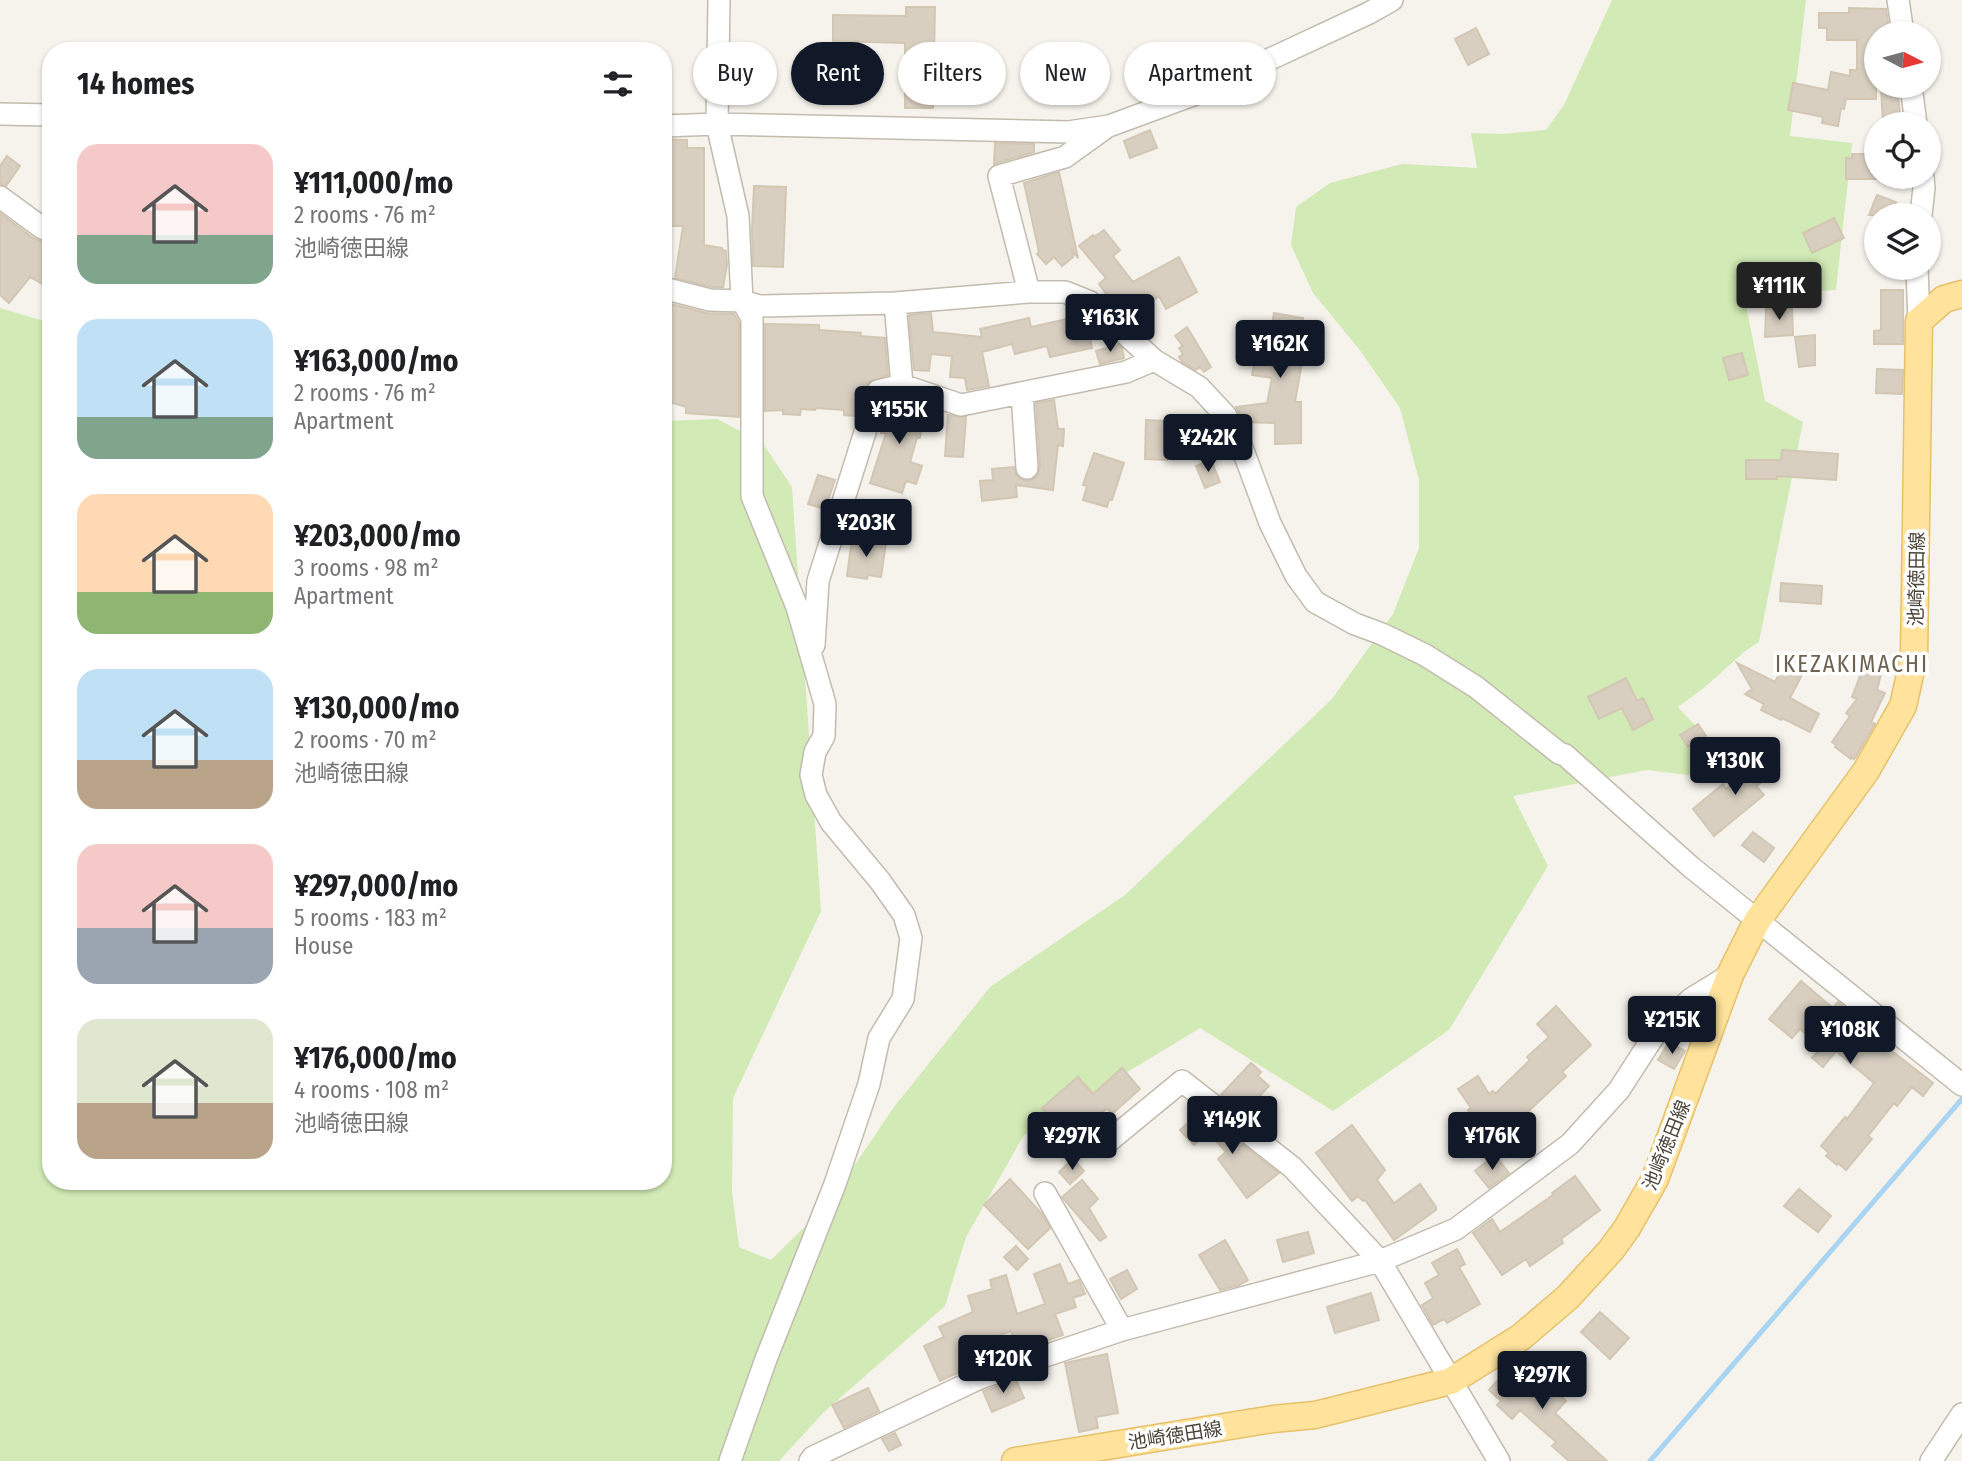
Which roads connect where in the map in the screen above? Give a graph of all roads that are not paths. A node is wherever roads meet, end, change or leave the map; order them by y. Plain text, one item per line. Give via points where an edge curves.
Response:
1 (719, 0) edge
2 (1392, 0) edge
3 (1898, 0) edge
4 (1901, 21) edge
5 (0, 114) edge
6 (42, 115) edge
7 (717, 124) junction
8 (672, 126) edge
9 (1109, 126) junction
10 (0, 197) edge
11 (42, 228) edge
12 (1917, 280) edge
13 (672, 290) edge
14 (1029, 292) junction
15 (1962, 294) edge
16 (742, 301) junction
17 (895, 303) junction
18 (1919, 321) junction
19 (1154, 360) junction
20 (902, 385) junction
21 (1023, 393) junction
22 (1027, 468) dead end
23 (813, 659) junction
24 (1757, 921) junction
25 (1730, 975) junction
26 (1962, 1085) edge
27 (1103, 1146) dead end
28 (1045, 1193) dead end
29 (1380, 1261) junction
30 (1122, 1331) junction
31 (1451, 1381) junction
32 (1962, 1414) edge
33 (730, 1461) edge
34 (810, 1461) edge
35 (1015, 1461) edge
36 (1499, 1461) edge
37 (1931, 1461) edge

1 - 7 street
2 - 9 street via 1196,93
3 - 4 street
5 - 6 street
7 - 8 street
7 - 9 street via 1068,132
7 - 16 street via 738,216
9 - 14 street via 1065,157 999,176
10 - 11 street
12 - 18 street
13 - 16 street via 710,300
14 - 17 street
14 - 19 street via 1065,292 1090,302
15 - 18 main road via 1944,299
16 - 17 street via 760,306
16 - 23 street via 752,318 752,496
17 - 20 street
18 - 24 main road, 池崎徳田線 via 1914,657 1903,706 1866,771
19 - 21 street via 1126,372
19 - 24 street via 1199,387 1226,416 1270,523 1296,576 1315,602 1425,655 1476,687 1565,755
20 - 21 street via 961,405
20 - 23 street via 878,391 818,581
21 - 22 street
23 - 33 street via 825,704 824,736 811,775 816,795 831,822 904,915 911,938 903,999 879,1038 869,1084 835,1184
24 - 25 main road, 池崎徳田線
24 - 26 street
25 - 29 street via 1691,999 1657,1031 1619,1090 1570,1144 1456,1229
25 - 31 main road, 池崎徳田線 via 1655,1179 1627,1228 1568,1297 1521,1337
27 - 29 street via 1182,1081 1292,1167
28 - 30 street
29 - 30 street
29 - 31 street
30 - 34 street via 980,1378
31 - 35 main road, 池崎徳田線 via 1315,1415
31 - 36 street
32 - 37 street

